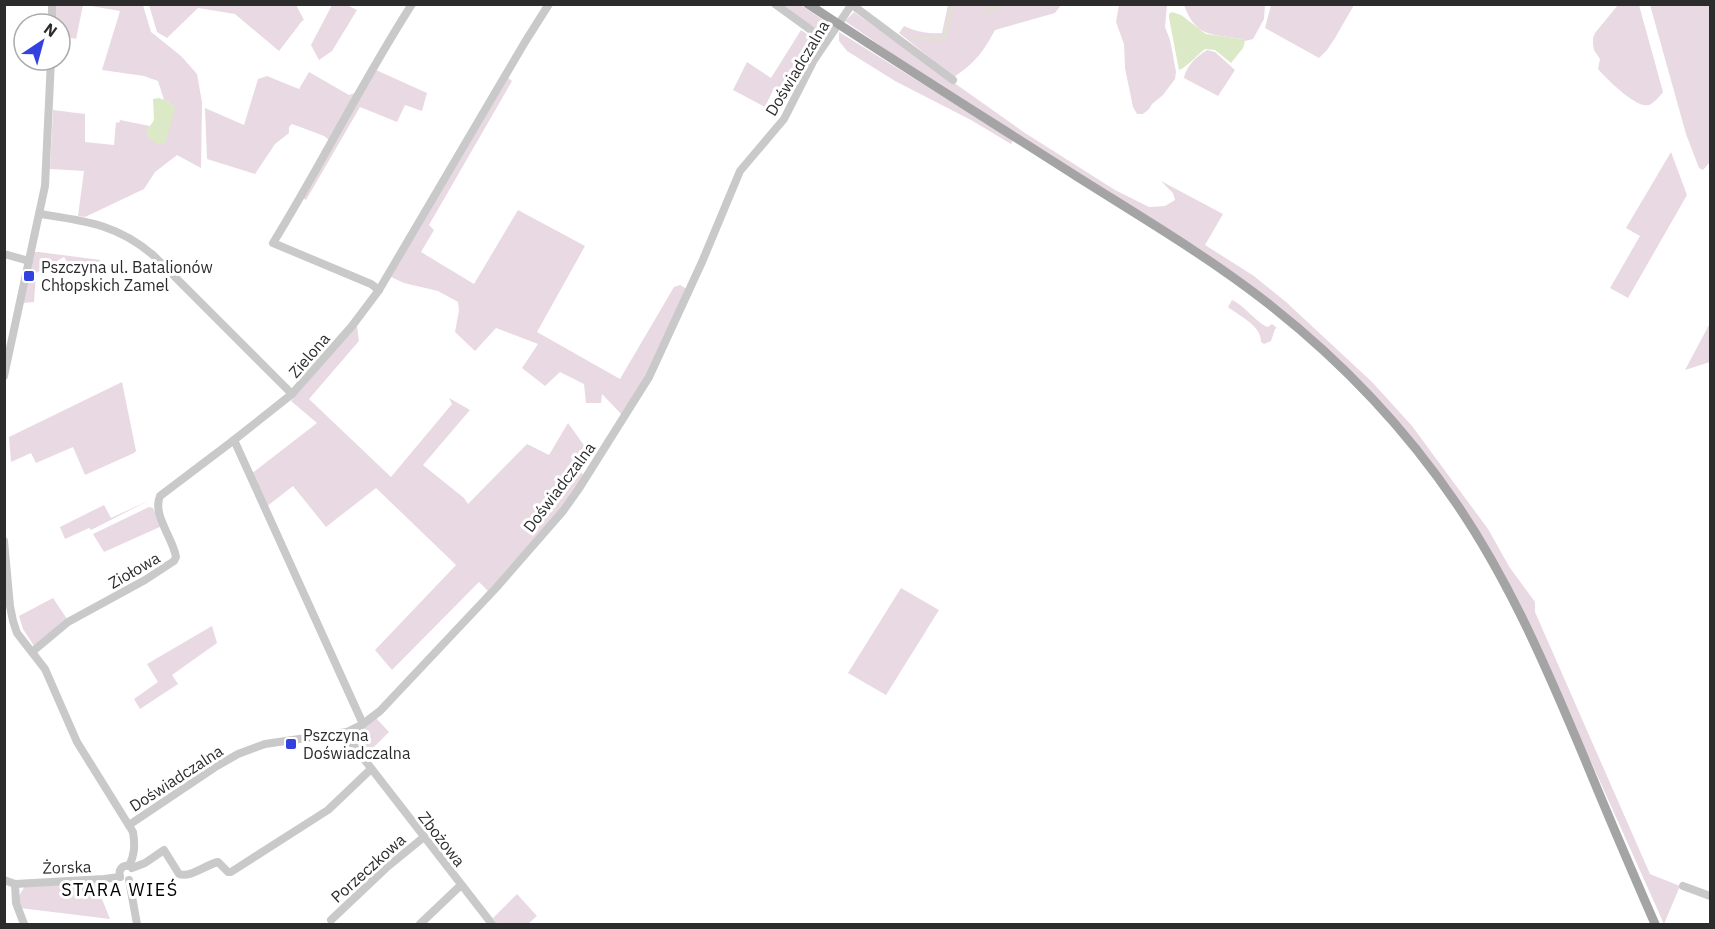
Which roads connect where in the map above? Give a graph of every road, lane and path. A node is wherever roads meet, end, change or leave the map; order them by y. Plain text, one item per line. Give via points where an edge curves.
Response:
1 (412, 4) edge
2 (549, 4) edge
3 (775, 4) edge
4 (808, 4) edge
5 (851, 5) edge
6 (826, 41) junction
7 (50, 72) edge
8 (953, 80) dead end
9 (40, 214) junction
10 (4, 254) edge
11 (29, 261) junction
12 (379, 290) junction
13 (4, 376) edge
14 (292, 394) junction
15 (234, 440) junction
16 (4, 541) edge
17 (32, 652) junction
18 (363, 724) junction
19 (347, 732) junction
20 (371, 769) junction
21 (129, 825) junction
22 (424, 837) junction
23 (131, 867) junction
24 (120, 877) junction
25 (4, 880) edge
26 (129, 880) junction
27 (15, 884) junction
28 (461, 885) junction
29 (1683, 886) dead end
30 (1710, 896) edge
31 (331, 920) dead end
32 (24, 924) edge
33 (137, 924) edge
34 (420, 924) edge
35 (492, 924) edge
36 (1655, 924) edge

1 - 12 street via 273,243
2 - 12 street, Zielona
3 - 6 street
4 - 36 main road via 1242,285 1305,335 1374,401 1445,488 1501,576 1546,669
5 - 6 street, Doświadczalna
5 - 8 street
6 - 18 street, Doświadczalna via 784,119 740,171 660,355 578,490 495,589 380,711
7 - 9 street
9 - 11 street
9 - 14 street via 102,225 139,243
10 - 11 street
11 - 13 street
12 - 14 street, Zielona
14 - 15 street, Zielona
15 - 17 street, Ziołowa via 160,496 158,512 175,549 174,561 68,622
15 - 18 street
16 - 17 street via 13,621
17 - 21 street via 45,669 82,751
18 - 19 street, Doświadczalna
19 - 20 street, Zbożowa
19 - 21 street, Doświadczalna via 249,749
20 - 22 street, Zbożowa
20 - 23 street via 336,804 231,872 218,862 181,876 164,850
21 - 23 street via 135,849
22 - 28 street, Zbożowa
22 - 31 street, Porzeczkowa
23 - 24 street via 121,868
23 - 26 street via 134,875
24 - 26 street
24 - 27 street, Żorska
25 - 27 street, Żorska
26 - 33 street
27 - 32 street via 16,903
28 - 34 street
28 - 35 street, Zbożowa
29 - 30 street

